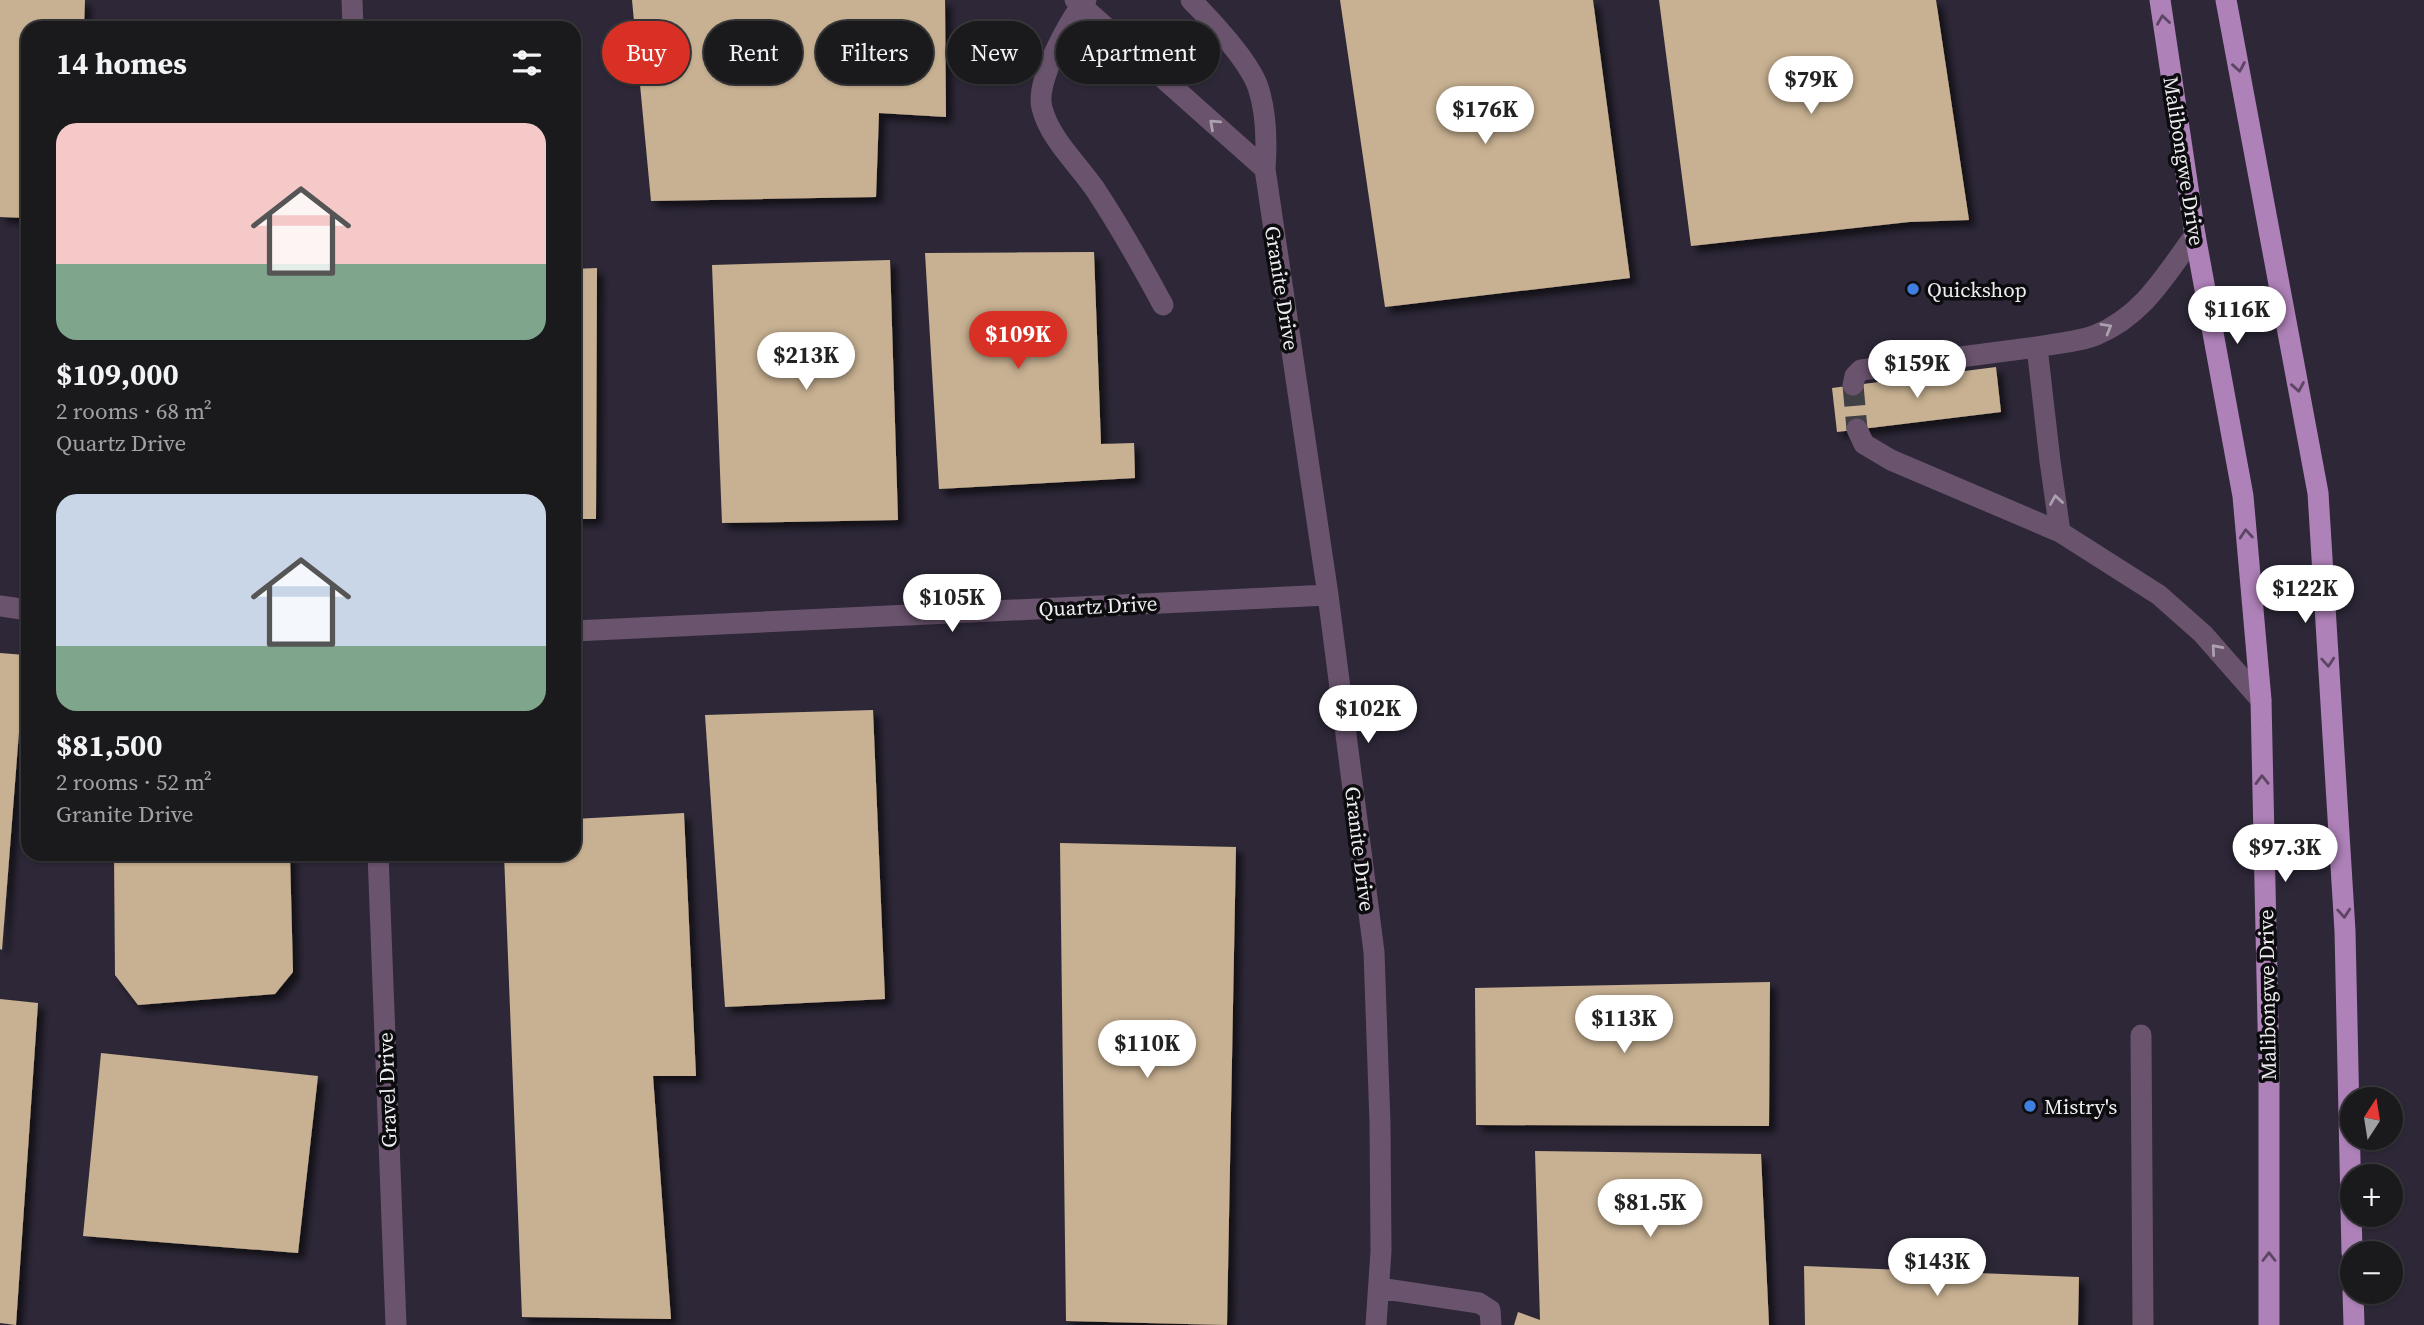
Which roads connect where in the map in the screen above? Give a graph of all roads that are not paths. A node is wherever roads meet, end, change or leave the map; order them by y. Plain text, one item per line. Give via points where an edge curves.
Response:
1 (352, 0) edge
2 (1191, 0) edge
3 (2160, 0) edge
4 (2226, 0) edge
5 (1081, 2) edge
6 (353, 21) edge
7 (1265, 169) junction
8 (2195, 235) junction
9 (1163, 305) dead end
10 (2038, 347) junction
11 (1853, 385) dead end
12 (1857, 429) tunnel mouth
13 (2060, 532) junction
14 (1328, 595) junction
15 (0, 606) edge
16 (21, 609) edge
17 (581, 631) edge
18 (2260, 700) junction
19 (378, 861) edge
20 (2141, 1035) dead end
21 (2352, 1241) edge
22 (1379, 1288) junction
23 (2353, 1304) edge
24 (396, 1325) edge
25 (1376, 1325) edge
26 (1491, 1325) edge
27 (2143, 1325) edge
28 (2269, 1325) edge
29 (2354, 1325) edge

1 - 6 street
2 - 7 street, Granite Drive via 1238,54 1258,86 1268,139
8 -> 3 main road, Malibongwe Drive
4 -> 21 main road via 2318,493 2345,931
7 -> 5 street
5 - 9 street via 1043,85 1041,106 1051,131 1093,187
7 - 14 street, Granite Drive
10 -> 8 street via 2096,335 2130,315 2148,300
18 -> 8 main road, Malibongwe Drive via 2243,496
10 - 11 street via 1861,370
13 -> 10 street
12 - 13 street via 1864,444 1891,460
18 -> 13 street via 2203,634 2160,594
14 - 17 street, Quartz Drive
14 - 22 street, Granite Drive via 1374,952
15 - 16 street
28 -> 18 main road, Malibongwe Drive via 2269,1055
19 - 24 street, Gravel Drive
20 - 27 street
22 - 25 street, Granite Drive
22 - 26 street via 1479,1303 1490,1310
23 - 29 main road

